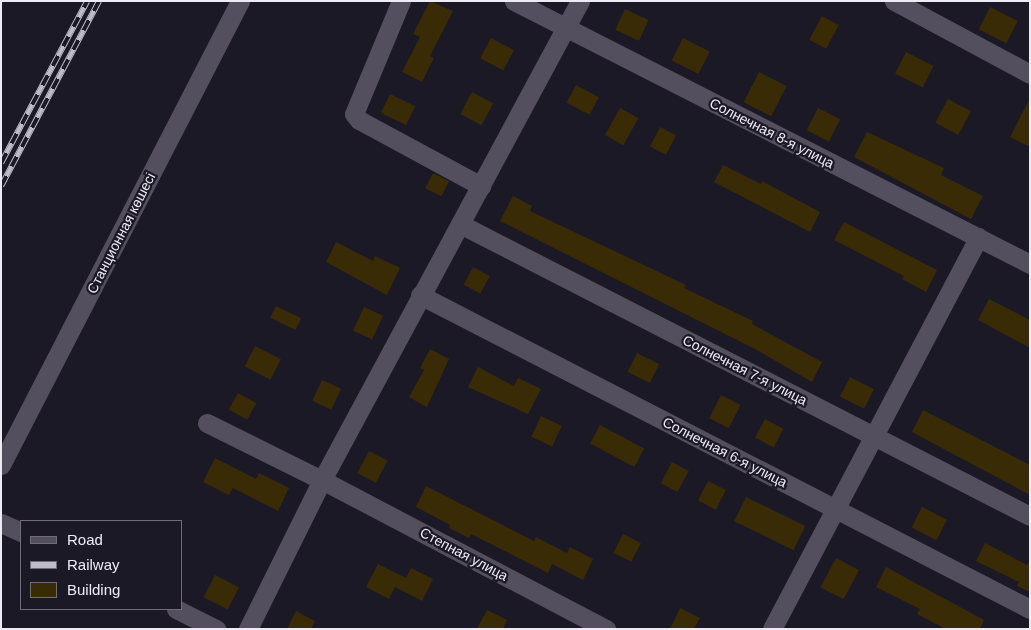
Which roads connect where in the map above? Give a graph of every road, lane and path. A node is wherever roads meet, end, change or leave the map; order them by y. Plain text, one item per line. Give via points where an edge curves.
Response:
1 (240, 1) edge
2 (401, 1) edge
3 (514, 1) edge
4 (580, 1) edge
5 (894, 1) edge
6 (566, 29) junction
7 (1030, 74) edge
8 (481, 186) junction
9 (460, 224) junction
10 (978, 238) junction
11 (1030, 264) edge
12 (420, 295) junction
13 (207, 423) dead end
14 (874, 436) junction
15 (1, 465) edge
16 (322, 480) junction
17 (835, 509) junction
18 (1030, 516) edge
19 (1, 522) edge
20 (20, 532) edge
21 (1030, 609) edge
22 (178, 610) edge
23 (216, 629) edge
24 (248, 629) edge
25 (606, 629) edge
26 (772, 629) edge

1 - 15 street, Станционная көшесі
2 - 8 street via 354,114
3 - 6 street, Солнечная 8-я улица
4 - 6 street
5 - 7 street
6 - 8 street
6 - 10 street, Солнечная 8-я улица
8 - 9 street
9 - 12 street
9 - 14 street, Солнечная 7-я улица
10 - 11 street, Солнечная 8-я улица
10 - 14 street
12 - 16 street
12 - 17 street, Солнечная 6-я улица
13 - 16 street, Степная улица
14 - 17 street
14 - 18 street, Солнечная 7-я улица
16 - 24 street
16 - 25 street, Степная улица
17 - 21 street, Солнечная 6-я улица
17 - 26 street
19 - 20 street
22 - 23 street

